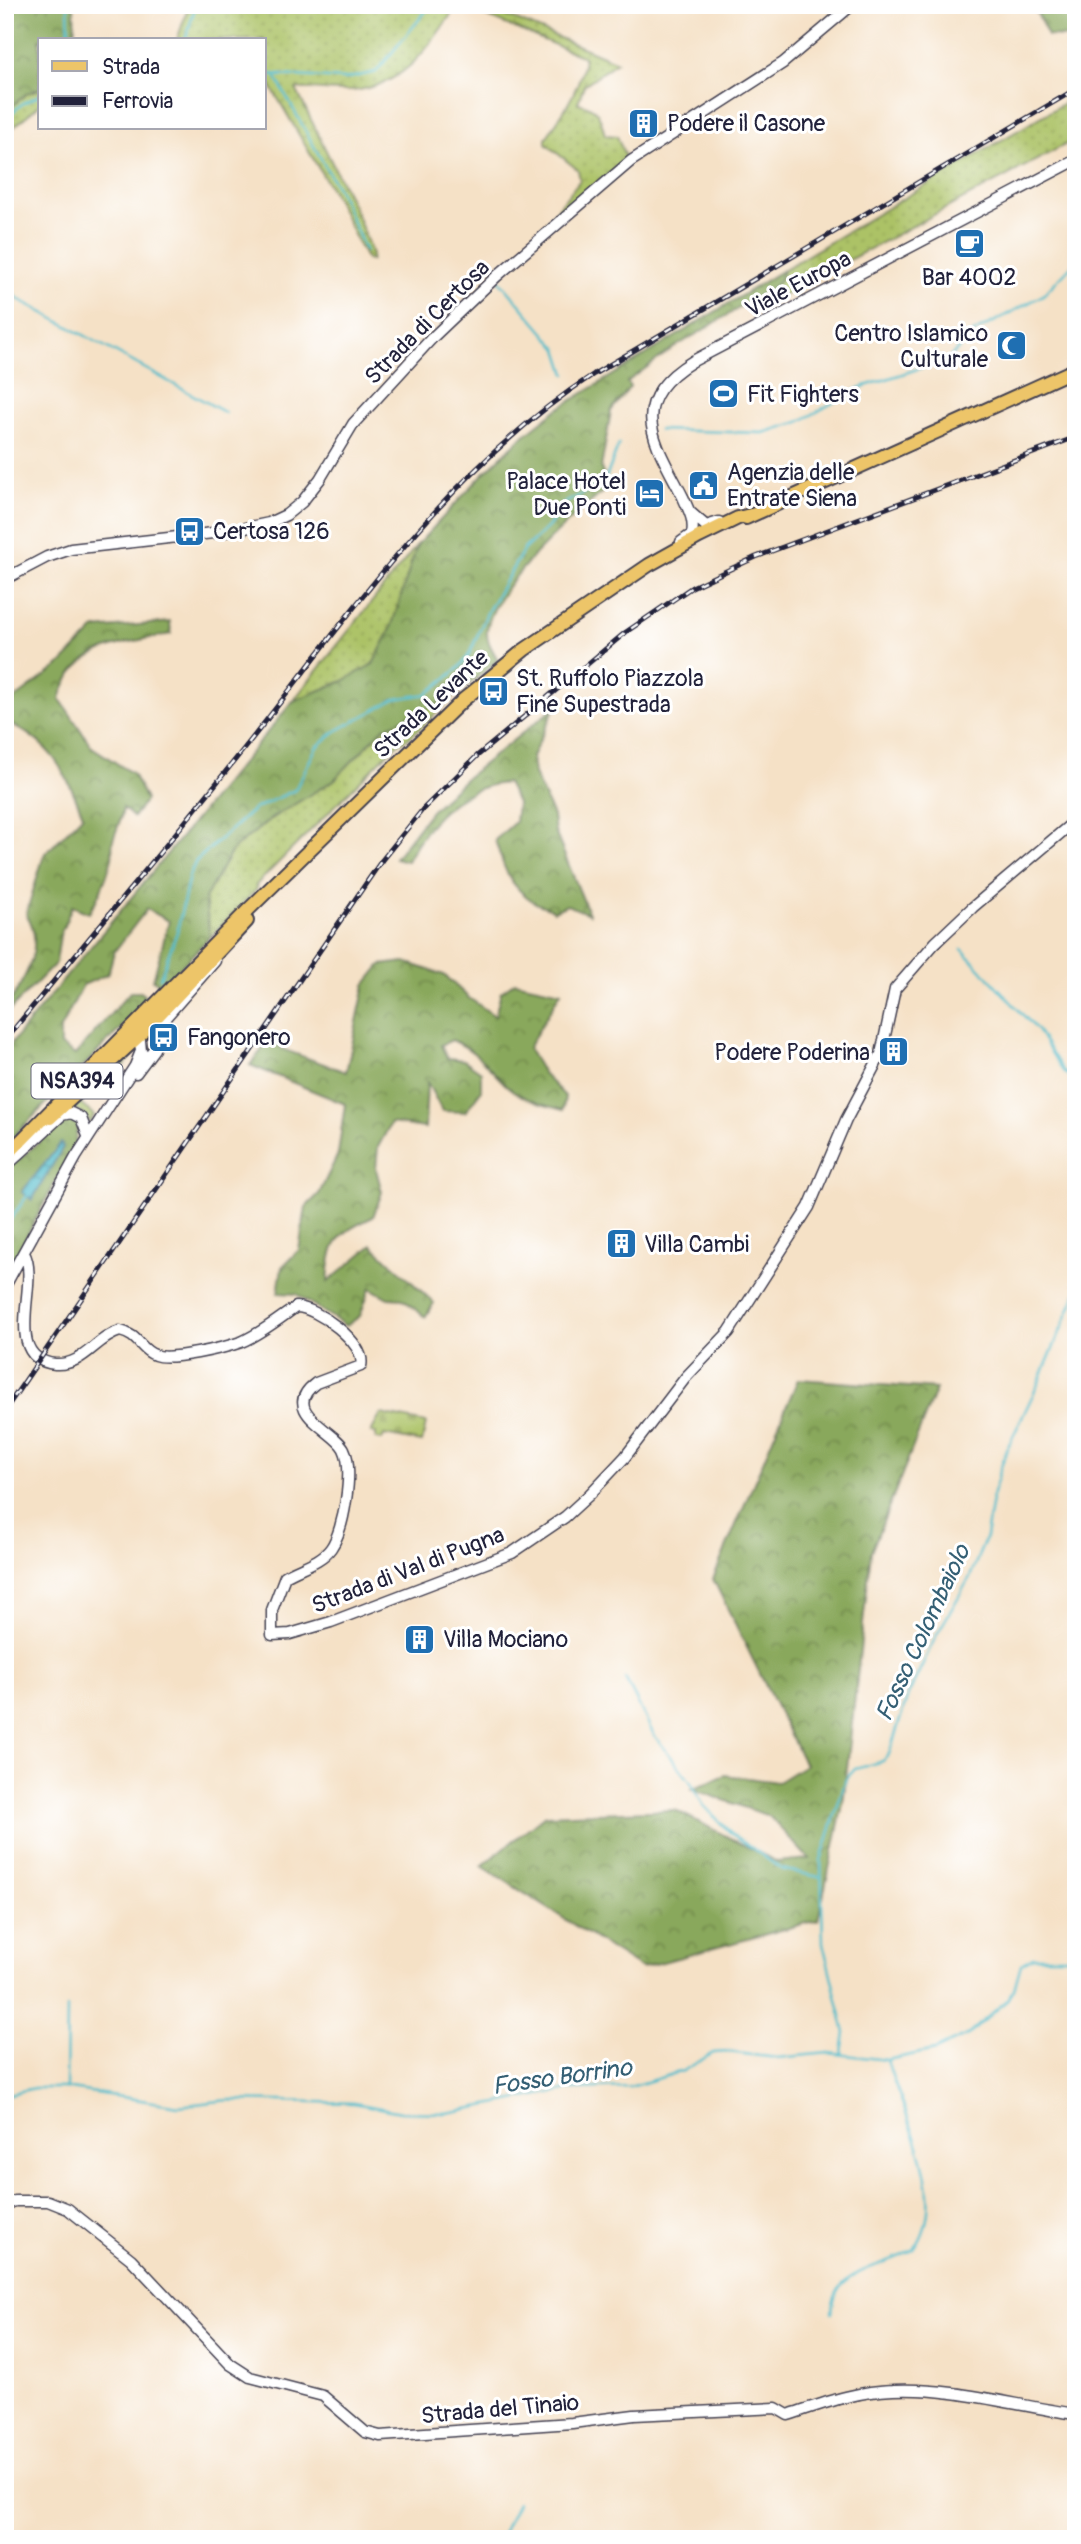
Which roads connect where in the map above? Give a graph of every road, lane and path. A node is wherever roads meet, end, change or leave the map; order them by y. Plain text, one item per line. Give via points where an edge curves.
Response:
1 (852, 5) edge
2 (1076, 160) edge
3 (1076, 369) edge
4 (689, 509) junction
5 (744, 517) junction
6 (664, 555) junction
7 (637, 575) junction
8 (5, 579) edge
9 (1076, 820) edge
10 (273, 887) junction
11 (223, 949) junction
12 (141, 1028) junction
13 (157, 1041) junction
14 (103, 1114) junction
15 (88, 1136) junction
16 (5, 1157) edge
17 (5, 1167) edge
18 (24, 1253) junction
19 (5, 1286) edge
20 (5, 2205) edge
21 (1076, 2414) edge

1 - 8 street, Strada di Certosa via 783,63 631,160 497,276 353,424 320,479 286,515 219,533 71,549
2 - 4 street, Viale Europa via 676,373 654,403 650,423
3 - 5 main road, Strada Levante
4 - 5 street via 706,526
4 - 6 street via 692,534
5 - 6 main road, Strada Levante
5 - 7 main road, Strada Levante
6 - 7 main road, Strada Levante
7 - 10 main road, Strada Levante via 566,620 463,700
9 - 18 street, Strada di Val di Pugna via 973,906 895,989 881,1054 846,1120 818,1191 729,1332 686,1377 625,1457 581,1502 540,1536 476,1569 331,1622 272,1635 272,1610 285,1576 323,1556 338,1535 346,1497 347,1458 344,1447 307,1414 305,1404 316,1383 360,1366 357,1348 317,1313 296,1307 240,1342 159,1356 130,1333 120,1331 71,1363 47,1364 27,1352 17,1331 18,1307 29,1269
10 - 11 main road, Strada Levante
10 - 12 main road, Strada Levante
11 - 12 main road, Strada Levante
11 - 13 street via 204,977 167,1014
12 - 13 street
12 - 14 street via 137,1062
12 - 16 main road, NSA394 via 68,1105
13 - 14 street
14 - 15 street
15 - 17 street via 81,1118 62,1115
15 - 18 street
18 - 19 street
20 - 21 street, Strada del Tinaio via 48,2202 68,2209 131,2259 230,2364 250,2377 323,2396 365,2432 380,2436 776,2407 788,2415 849,2395 894,2389

